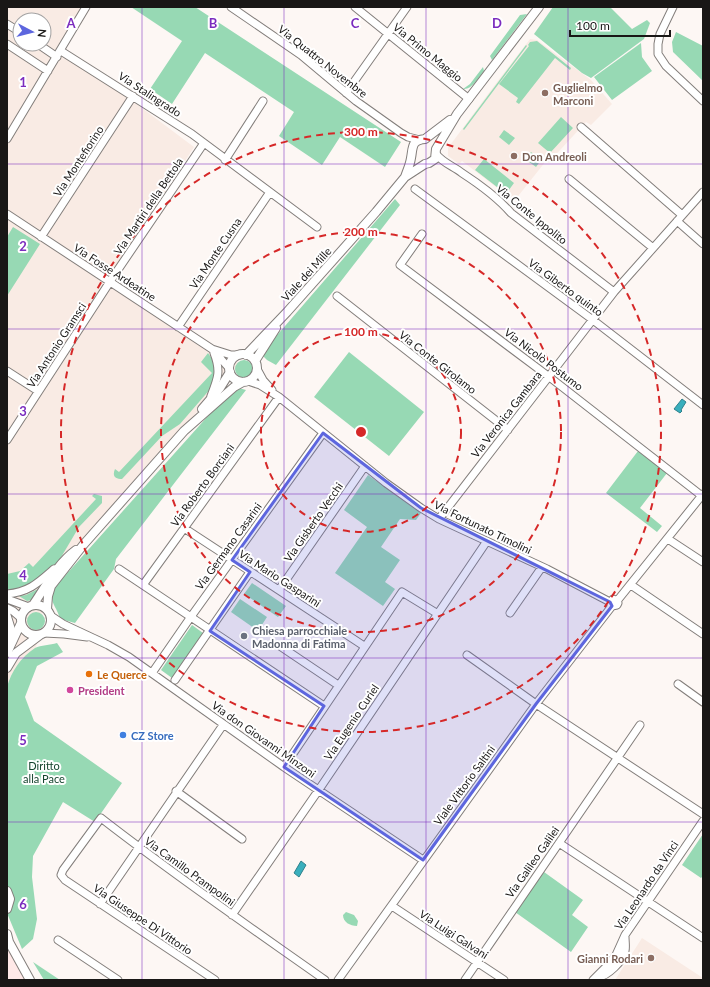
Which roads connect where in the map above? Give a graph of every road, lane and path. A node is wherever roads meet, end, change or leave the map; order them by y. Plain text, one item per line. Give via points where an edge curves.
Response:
1 (86, 7) edge
2 (231, 7) edge
3 (355, 7) edge
4 (407, 7) edge
5 (539, 7) edge
6 (673, 7) edge
7 (388, 33) junction
8 (7, 44) edge
9 (52, 51) edge
10 (59, 54) junction
11 (48, 71) junction
12 (346, 92) junction
13 (134, 96) junction
14 (468, 99) junction
15 (263, 101) dead end
16 (703, 101) edge
17 (457, 114) junction
18 (582, 127) dead end
19 (401, 133) junction
20 (7, 139) edge
21 (422, 140) junction
22 (204, 143) junction
23 (436, 151) junction
24 (412, 152) junction
25 (226, 160) junction
26 (425, 164) junction
27 (405, 177) junction
28 (569, 179) dead end
29 (415, 189) dead end
30 (270, 192) junction
31 (703, 192) edge
32 (7, 214) edge
33 (682, 215) junction
34 (677, 221) junction
35 (317, 227) dead end
36 (422, 234) dead end
37 (41, 237) junction
38 (703, 244) edge
39 (653, 248) junction
40 (110, 282) junction
41 (614, 292) junction
42 (337, 296) dead end
43 (286, 312) junction
44 (593, 320) junction
45 (178, 327) junction
46 (212, 349) junction
47 (243, 355) junction
48 (256, 365) junction
49 (230, 370) junction
50 (7, 371) edge
51 (549, 377) junction
52 (246, 382) junction
53 (38, 391) junction
54 (278, 397) junction
55 (210, 400) junction
56 (703, 405) edge
57 (508, 430) junction
58 (184, 431) junction
59 (323, 432) junction
60 (7, 440) edge
61 (365, 466) junction
62 (702, 495) edge
63 (439, 519) junction
64 (184, 528) junction
65 (668, 538) junction
66 (487, 541) junction
67 (84, 544) junction
68 (232, 560) junction
69 (703, 562) edge
70 (62, 563) junction
71 (542, 567) junction
72 (119, 569) dead end
73 (250, 572) junction
74 (142, 585) junction
75 (631, 585) junction
76 (279, 590) junction
77 (7, 594) edge
78 (7, 599) edge
79 (613, 603) junction
80 (31, 606) junction
81 (7, 608) edge
82 (47, 609) junction
83 (438, 614) junction
84 (510, 614) dead end
85 (7, 615) edge
86 (51, 616) junction
87 (190, 618) junction
88 (21, 620) junction
89 (210, 631) junction
90 (42, 634) junction
91 (703, 634) edge
92 (92, 638) junction
93 (7, 645) edge
94 (280, 646) dead end
95 (364, 646) junction
96 (7, 653) edge
97 (467, 655) dead end
98 (7, 668) edge
99 (152, 673) junction
100 (175, 680) dead end
101 (678, 684) dead end
102 (338, 685) junction
103 (703, 702) edge
104 (536, 704) junction
105 (324, 706) junction
106 (223, 725) junction
107 (640, 725) dead end
108 (618, 757) junction
109 (284, 767) junction
110 (176, 791) junction
111 (318, 791) junction
112 (703, 814) edge
113 (703, 821) edge
114 (242, 839) dead end
115 (559, 843) junction
116 (138, 847) junction
117 (423, 860) junction
118 (61, 875) joint
119 (7, 891) edge
120 (647, 903) junction
121 (100, 904) junction
122 (392, 906) junction
123 (7, 909) edge
124 (232, 915) junction
125 (7, 934) edge
126 (7, 938) edge
127 (703, 938) edge
128 (58, 940) dead end
129 (477, 961) junction
130 (596, 979) edge
131 (30, 980) edge
132 (118, 980) edge
133 (215, 980) edge
134 (325, 980) edge
135 (338, 980) edge
136 (465, 980) edge
137 (504, 980) edge

1 - 10 street
2 - 12 street, Via Quattro Novembre via 301,55
3 - 7 street, Via Primo Maggio
4 - 7 street
5 - 14 main road, Viale dei Mille
6 - 16 street via 660,34 658,54 666,66
7 - 12 street
7 - 14 street, Via Primo Maggio
8 - 11 street
9 - 10 street, Via Stalingrado
10 - 11 street
10 - 13 street, Via Stalingrado
11 - 20 street
12 - 19 street, Via Quattro Novembre
13 - 22 street, Via Stalingrado
13 - 37 street, Via Montefiorino
14 - 17 main road, Viale dei Mille
15 - 25 street
17 - 21 main road, Viale dei Mille
17 - 23 main road, Viale dei Mille
18 - 33 street
19 - 21 street, Via Quattro Novembre
19 - 24 street, Via Quattro Novembre via 407,139
21 - 23 main road via 432,142
21 - 24 main road, Viale dei Mille via 414,145
22 - 25 street, Via Stalingrado
22 - 40 street, Via Martiri della Bettola
23 - 26 main road, Viale dei Mille via 432,161
23 - 41 street, Via Conte Ippolito via 444,162 504,204 511,214
24 - 26 main road via 417,162
24 - 27 main road, Viale dei Mille
25 - 30 street, Via Stalingrado
26 - 27 main road, Viale dei Mille
27 - 43 main road, Viale dei Mille
28 - 39 street
29 - 44 street, Via Giberto quinto
30 - 35 street, Via Stalingrado
30 - 45 street, Via Monte Cusna
31 - 33 street, Via Veronica Gambara
32 - 37 street, Via Fosse Ardeatine
33 - 34 street, Via Veronica Gambara
34 - 38 street
34 - 39 street, Via Veronica Gambara
36 - 51 street, Via Nicolò Postumo via 400,265
37 - 40 street, Via Fosse Ardeatine
39 - 41 street, Via Veronica Gambara
40 - 45 street, Via Fosse Ardeatine
40 - 53 street, Via Antonio Gramsci
41 - 44 street, Via Veronica Gambara
42 - 57 street, Via Conte Girolamo
43 - 47 main road, Viale dei Mille
43 - 48 main road, Viale dei Mille
44 - 51 street, Via Veronica Gambara
44 - 56 street, Via Giberto quinto
45 - 46 street, Via Fosse Ardeatine
46 - 47 street, Via Fosse Ardeatine via 231,355
46 - 49 street, Via Fosse Ardeatine
46 - 55 street via 219,370
47 - 48 main road via 250,356
47 - 49 main road, Viale dei Mille via 232,360
48 - 52 main road, Viale dei Mille via 254,377
48 - 54 street, Via Fortunato Timolini via 263,380
49 - 52 main road via 235,379
49 - 55 main road, Viale dei Mille
50 - 53 street
51 - 57 street, Via Veronica Gambara
51 - 62 street, Via Nicolò Postumo
52 - 54 street, Via Fortunato Timolini via 260,385
52 - 58 main road, Viale dei Mille via 234,387
53 - 60 street, Via Antonio Gramsci
54 - 59 street, Via Fortunato Timolini
54 - 64 street, Via Roberto Borciani
55 - 58 main road, Viale dei Mille
57 - 63 street, Via Veronica Gambara
58 - 67 main road, Viale dei Mille
59 - 61 street, Via Fortunato Timolini
59 - 68 street, Via Germano Casarini
61 - 63 street, Via Fortunato Timolini via 403,496
61 - 76 street, Via Gisberto Vecchi
62 - 65 street, Viale Vittorio Saltini
63 - 66 street, Via Fortunato Timolini
64 - 68 street, Via Mario Gasparini
64 - 74 street, Via Roberto Borciani
65 - 69 street
65 - 75 street, Viale Vittorio Saltini
66 - 71 street, Via Fortunato Timolini
66 - 83 street, Via Eugenio Curiel
67 - 70 main road, Viale dei Mille
67 - 82 main road, Viale dei Mille via 51,586
68 - 73 street, Via Mario Gasparini
68 - 87 street, Via Germano Casarini
70 - 77 street, Viale dei Mille via 31,588
70 - 80 main road, Viale dei Mille
71 - 79 street, Via Fortunato Timolini
71 - 84 street
72 - 74 street
73 - 76 street, Via Mario Gasparini
73 - 89 street
74 - 87 street
75 - 79 street, Viale Vittorio Saltini
75 - 91 street
76 - 95 street, Via Mario Gasparini
78 - 80 street
79 - 104 street, Viale Vittorio Saltini
80 - 82 main road via 43,606
80 - 88 main road, Viale dei Mille via 22,613
81 - 88 street
82 - 86 main road
83 - 95 street via 402,592
83 - 111 street, Via Eugenio Curiel
85 - 93 street via 11,628
86 - 90 main road via 50,626
86 - 92 street, Via don Giovanni Minzoni
87 - 89 street
87 - 99 street, Via Germano Casarini
88 - 90 main road via 23,628 30,634
88 - 96 main road, Viale dei Mille
89 - 100 street
89 - 105 street
90 - 92 street, Via don Giovanni Minzoni
90 - 98 main road via 16,653
92 - 99 street, Via don Giovanni Minzoni via 119,651
94 - 102 street
95 - 102 street
97 - 104 street
99 - 106 street, Via don Giovanni Minzoni
101 - 103 street
102 - 105 street
104 - 108 street
104 - 117 street, Viale Vittorio Saltini
105 - 109 street
106 - 109 street, Via don Giovanni Minzoni
106 - 110 street
107 - 108 street, Via Galileo Galilei
108 - 112 street
108 - 115 street, Via Galileo Galilei
109 - 111 street, Via don Giovanni Minzoni
110 - 114 street
110 - 116 street
111 - 117 street, Via don Giovanni Minzoni
111 - 124 street, Via Eugenio Curiel
113 - 120 street, Via Leonardo da Vinci
115 - 120 street
115 - 129 street, Via Galileo Galilei
116 - 118 street, Via Camillo Prampolini via 101,818
116 - 121 street
116 - 124 street, Via Camillo Prampolini
117 - 122 street, Viale Vittorio Saltini
118 - 121 street, Via Giuseppe Di Vittorio via 64,880
119 - 123 main road via 10,900
120 - 127 street
120 - 130 street, Via Leonardo da Vinci via 625,935 625,951 621,958 612,970
121 - 133 street, Via Giuseppe Di Vittorio
122 - 129 street, Via Luigi Galvani
122 - 135 street, Viale Vittorio Saltini
124 - 134 street, Via Camillo Prampolini
125 - 126 main road
126 - 131 main road
128 - 132 street
129 - 136 street, Via Galileo Galilei
129 - 137 street, Via Luigi Galvani

